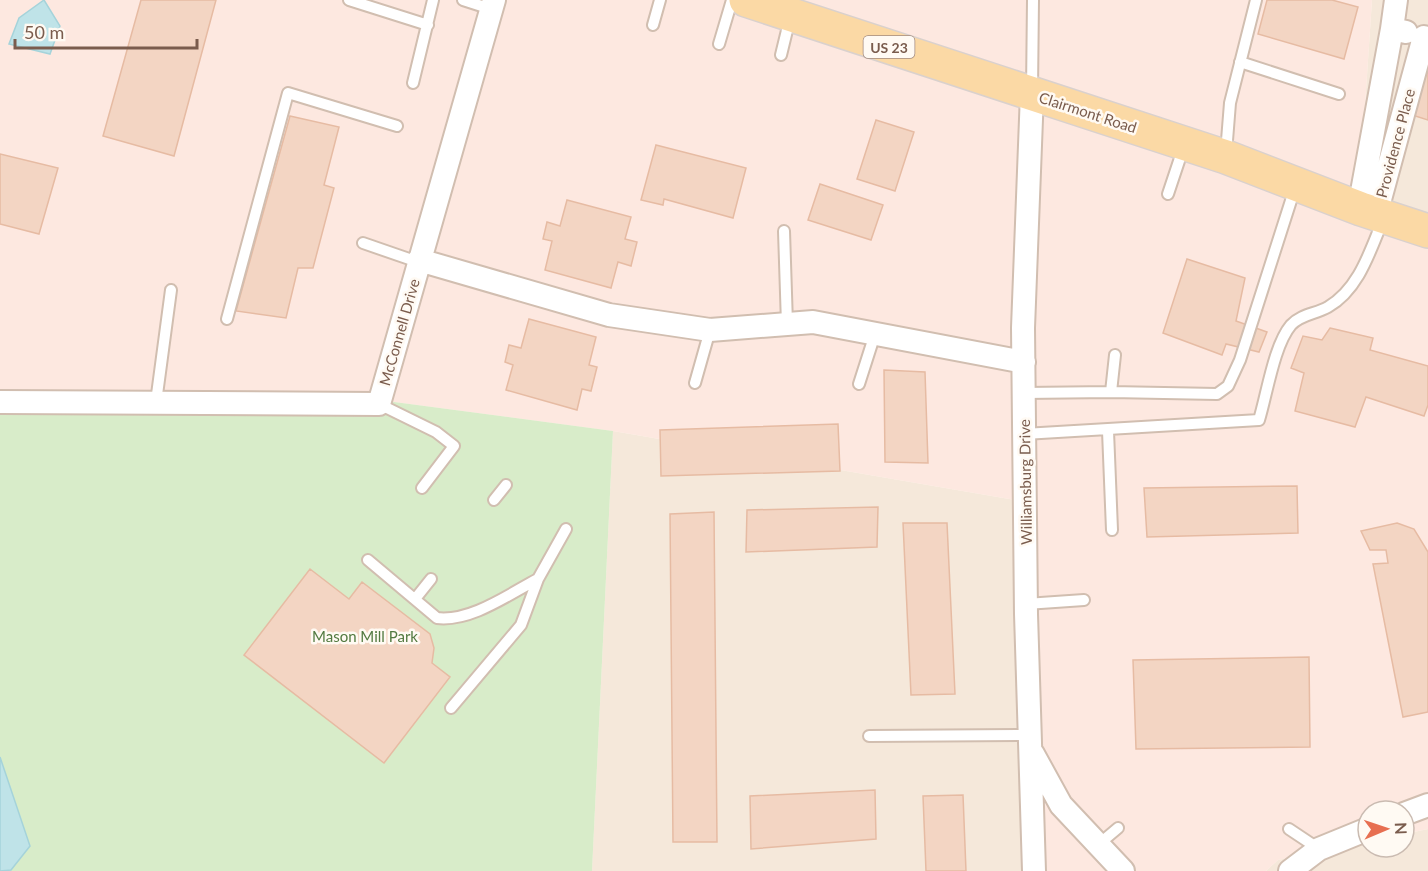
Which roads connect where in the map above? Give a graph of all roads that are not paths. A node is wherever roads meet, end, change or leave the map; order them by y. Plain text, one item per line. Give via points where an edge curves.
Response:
1 (349, 0) edge
2 (433, 0) edge
3 (463, 0) edge
4 (660, 0) edge
5 (732, 0) edge
6 (746, 0) edge
7 (1033, 0) edge
8 (1256, 0) edge
9 (1396, 0) edge
10 (492, 4) edge
11 (791, 15) junction
12 (428, 25) junction
13 (653, 25) dead end
14 (1392, 29) junction
15 (1426, 37) edge
16 (719, 44) dead end
17 (781, 55) dead end
18 (1240, 62) junction
19 (1384, 75) junction
20 (1412, 80) junction
21 (413, 83) dead end
22 (1032, 93) junction
23 (1339, 94) dead end
24 (397, 126) dead end
25 (1185, 143) junction
26 (1226, 157) junction
27 (1296, 184) junction
28 (1168, 194) dead end
29 (1374, 213) junction
30 (784, 231) dead end
31 (1428, 231) edge
32 (363, 243) dead end
33 (419, 261) junction
34 (171, 290) dead end
35 (227, 319) dead end
36 (787, 324) junction
37 (710, 330) junction
38 (875, 334) junction
39 (1115, 355) dead end
40 (1024, 362) junction
41 (694, 383) dead end
42 (860, 384) dead end
43 (1111, 392) junction
44 (1024, 393) junction
45 (0, 402) edge
46 (156, 402) junction
47 (379, 404) junction
48 (1108, 430) junction
49 (1024, 434) junction
50 (507, 485) dead end
51 (422, 488) dead end
52 (495, 500) dead end
53 (566, 529) dead end
54 (1112, 530) dead end
55 (368, 560) dead end
56 (431, 579) dead end
57 (538, 579) junction
58 (415, 599) junction
59 (1084, 600) dead end
60 (1026, 604) junction
61 (451, 708) dead end
62 (868, 736) dead end
63 (1031, 743) junction
64 (1118, 828) dead end
65 (1289, 829) dead end
66 (1356, 837) edge
67 (1099, 844) junction
68 (1320, 860) edge
69 (1034, 871) edge
70 (1123, 871) edge
71 (1290, 871) edge

1 - 12 lane
2 - 12 lane
3 - 10 lane
4 - 13 lane
5 - 16 lane
6 - 11 main road, Clairmont Road / US 23
7 - 22 lane
8 - 18 lane
9 - 14 street, Providence Place
10 - 33 street, McConnell Drive
11 - 17 lane
11 - 22 main road, Clairmont Road / US 23
12 - 21 lane
14 - 15 street, Providence Place
14 - 19 street, Providence Place
15 - 20 street, Providence Place
18 - 23 lane
18 - 26 lane via 1230,103
19 - 20 street
19 - 29 street, Providence Place
20 - 29 street, Providence Place
22 - 25 main road, Clairmont Road / US 23
22 - 40 street, Williamsburg Drive
24 - 35 lane via 288,93
25 - 26 main road, Clairmont Road / US 23
25 - 28 lane
26 - 27 main road, Clairmont Road / US 23
27 - 29 main road, Clairmont Road / US 23
27 - 43 lane via 1257,310 1228,386 1217,394
29 - 31 main road, Clairmont Road / US 23
29 - 48 lane via 1347,293 1326,308 1307,314 1287,331 1259,420
30 - 36 lane
32 - 33 lane
33 - 37 street via 609,315
33 - 47 street, McConnell Drive
34 - 46 lane
36 - 37 street
36 - 38 street via 813,322
37 - 41 lane
38 - 40 street
38 - 42 lane
39 - 43 lane
40 - 44 street, Williamsburg Drive
43 - 44 lane
44 - 49 street, Williamsburg Drive
45 - 46 street, McConnell Drive
46 - 47 street, McConnell Drive
47 - 51 lane via 436,432 454,446
48 - 49 lane
48 - 54 lane
49 - 60 street, Williamsburg Drive
50 - 52 lane
53 - 57 lane
55 - 58 lane
56 - 58 lane
57 - 58 lane via 484,608 446,619 437,618
57 - 61 lane via 521,625
59 - 60 lane
60 - 63 street, Williamsburg Drive
62 - 63 lane
63 - 67 street via 1060,805
63 - 69 street, Williamsburg Drive
64 - 67 lane
65 - 68 lane
66 - 68 street
67 - 70 street
68 - 71 street

